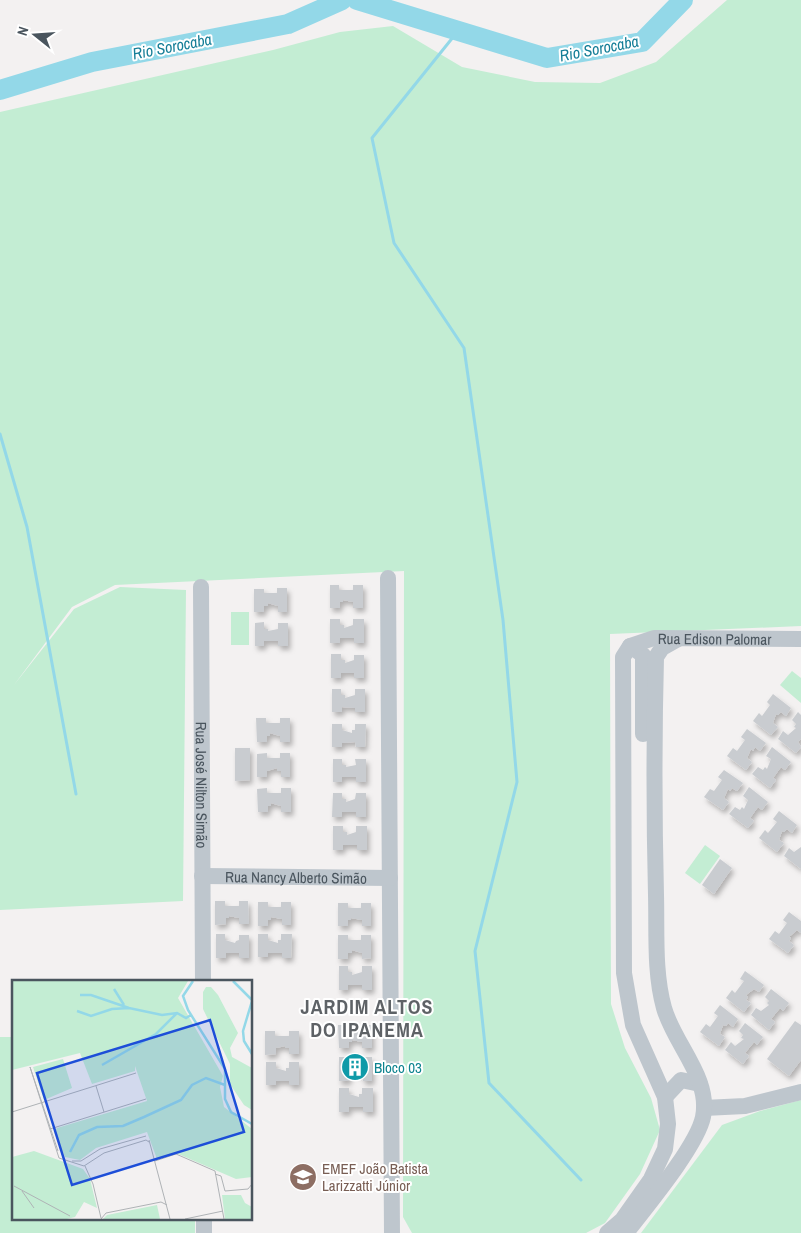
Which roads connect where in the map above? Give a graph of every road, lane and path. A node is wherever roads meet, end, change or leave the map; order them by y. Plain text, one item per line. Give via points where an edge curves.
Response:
1 (388, 578) dead end
2 (201, 587) dead end
3 (678, 638) junction
4 (801, 639) edge
5 (630, 646) junction
6 (653, 765) junction
7 (202, 876) junction
8 (390, 878) junction
9 (203, 980) edge
10 (700, 1084) junction
11 (801, 1092) edge
12 (665, 1096) junction
13 (704, 1108) junction
14 (668, 1124) junction
15 (697, 1134) junction
16 (204, 1220) edge
17 (204, 1233) edge
18 (392, 1233) edge
19 (608, 1233) edge
20 (626, 1233) edge

1 - 8 street
2 - 7 street, Rua José Nilton Simão
3 - 4 street, Rua Edison Palomar
3 - 5 street, Rua Edison Palomar via 654,638
3 - 6 street via 662,648 656,657
5 - 6 street via 643,655 643,743
5 - 12 street via 622,665 624,973 633,1025
6 - 10 street via 657,958 661,996 674,1034
7 - 8 street, Rua Nancy Alberto Simão
7 - 9 street, Rua José Nilton Simão
8 - 18 street
10 - 12 street via 681,1080
10 - 13 street
11 - 13 street via 745,1106
12 - 14 street
13 - 15 street
14 - 15 street via 679,1134
14 - 19 street via 665,1149 651,1179 622,1220
15 - 20 street
16 - 17 street

